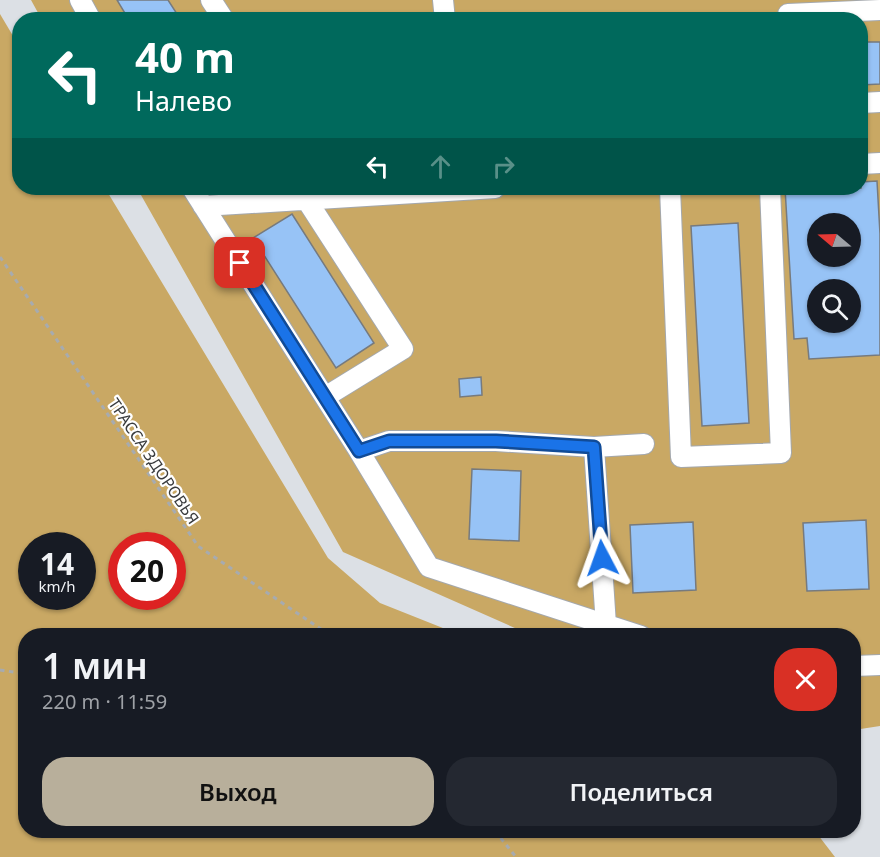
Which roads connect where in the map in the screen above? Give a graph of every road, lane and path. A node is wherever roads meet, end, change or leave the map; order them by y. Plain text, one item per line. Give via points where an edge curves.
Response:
1 (880, 10) edge
2 (834, 12) edge
3 (196, 195) edge
4 (362, 195) edge
5 (670, 195) edge
6 (770, 195) edge
7 (306, 199) junction
8 (203, 206) junction
9 (0, 257) edge
10 (325, 397) junction
11 (644, 444) dead end
12 (594, 447) junction
13 (359, 451) junction
14 (606, 625) junction
15 (319, 628) edge
16 (615, 628) edge
17 (880, 665) edge
18 (861, 666) edge
19 (0, 670) edge
20 (18, 673) edge
21 (501, 838) edge
22 (516, 857) edge

1 - 2 lane
3 - 8 lane
4 - 7 lane
5 - 6 lane via 681,457 781,453
7 - 8 lane
7 - 10 lane via 403,349
8 - 10 lane
9 - 15 path, ТРАССА ЗДОРОВЬЯ via 198,546
10 - 13 lane
11 - 12 lane
12 - 13 lane via 496,441 389,441
12 - 14 lane
13 - 14 lane via 429,567
14 - 16 lane
17 - 18 lane
19 - 20 path
21 - 22 path

